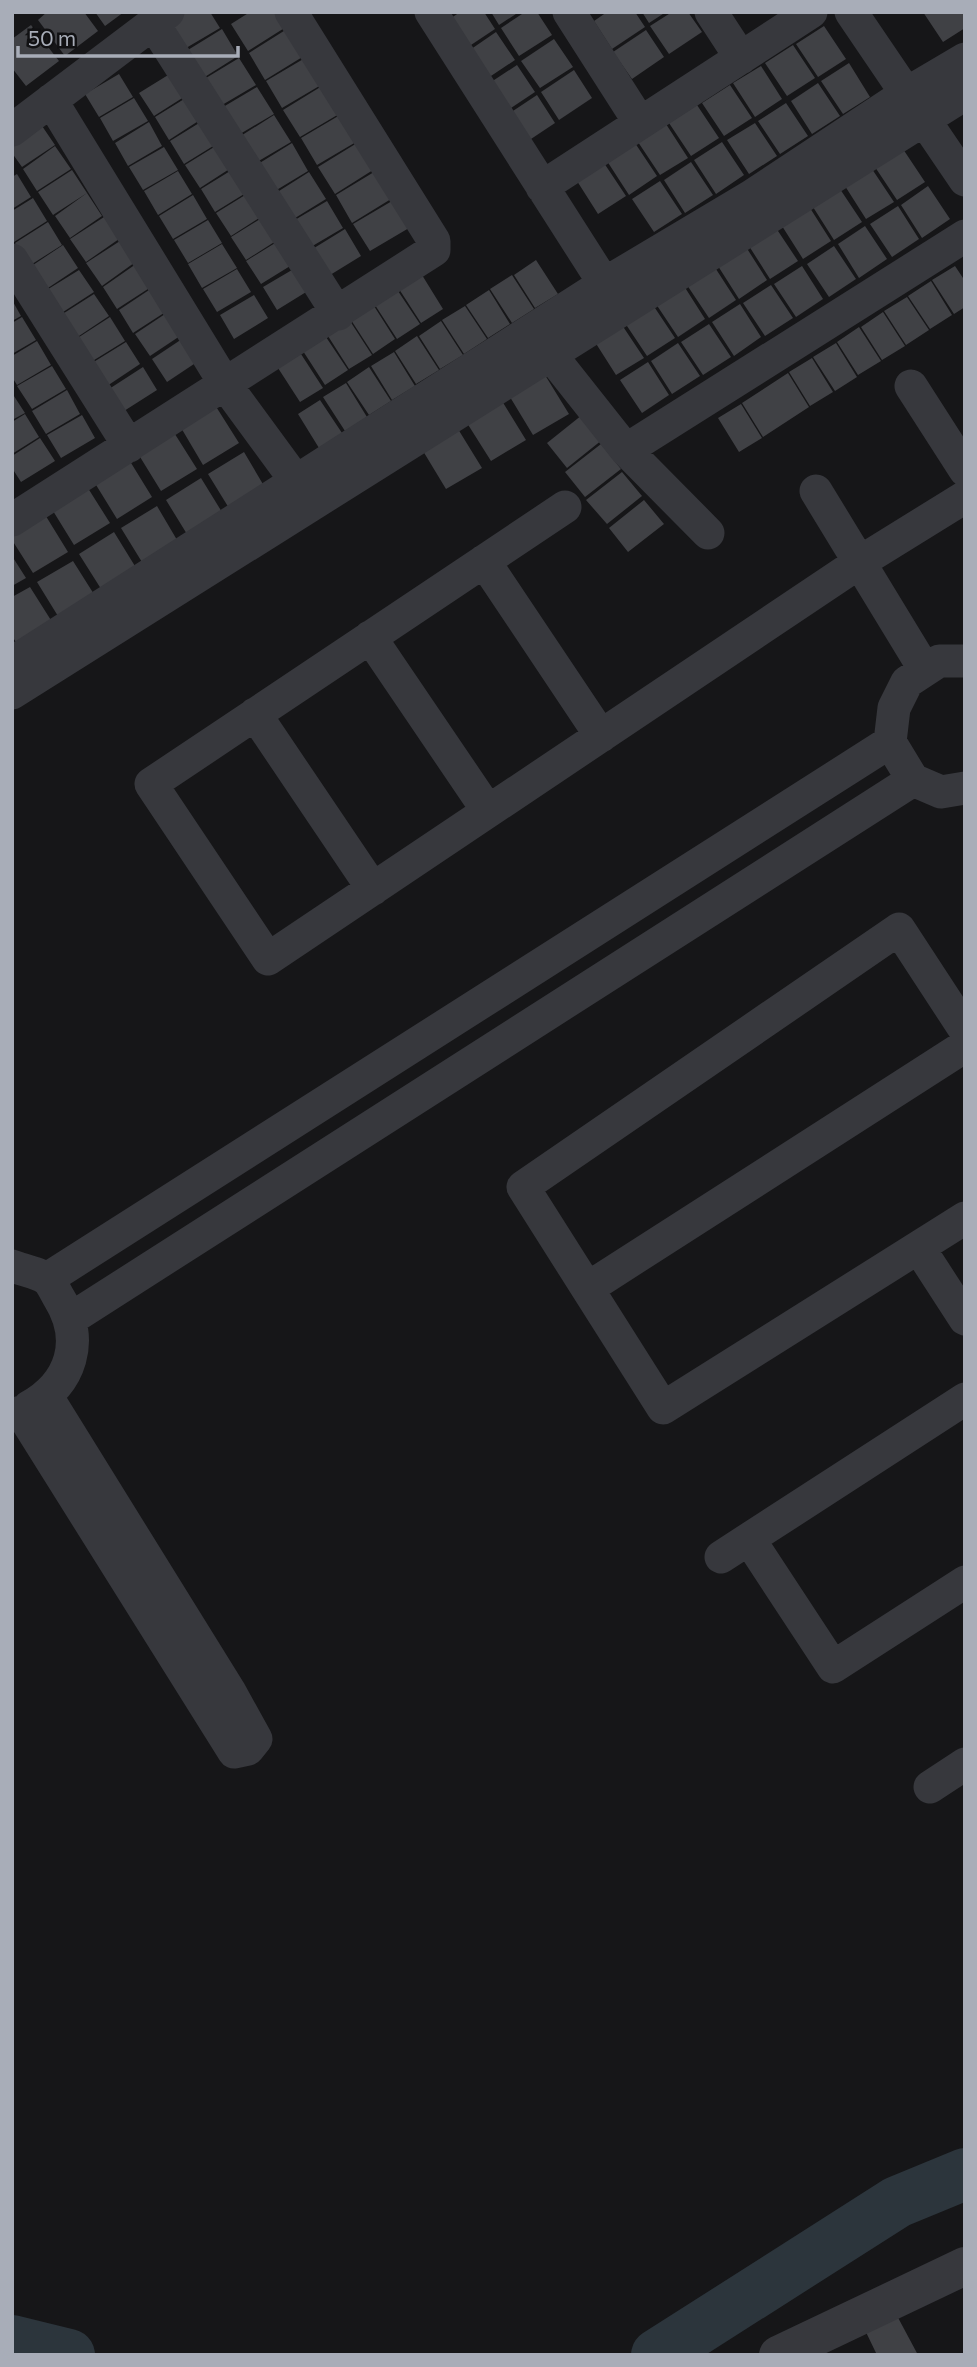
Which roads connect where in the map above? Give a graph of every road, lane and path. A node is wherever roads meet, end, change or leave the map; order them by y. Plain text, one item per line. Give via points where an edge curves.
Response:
1 (291, 12) edge
2 (431, 12) edge
3 (569, 12) edge
4 (711, 12) edge
5 (811, 12) edge
6 (851, 12) edge
7 (161, 17) edge
8 (741, 58) junction
9 (965, 59) edge
10 (965, 94) edge
11 (51, 100) junction
12 (914, 107) junction
13 (640, 123) junction
14 (12, 130) edge
15 (965, 180) edge
16 (542, 187) junction
17 (965, 236) edge
18 (12, 260) edge
19 (612, 297) junction
20 (338, 314) junction
21 (550, 354) junction
22 (225, 384) junction
23 (911, 386) dead end
24 (129, 446) junction
25 (626, 450) junction
26 (965, 470) edge
27 (816, 491) dead end
28 (304, 492) junction
29 (965, 497) edge
30 (565, 507) dead end
31 (15, 511) edge
32 (708, 533) dead end
33 (484, 561) junction
34 (860, 562) junction
35 (370, 637) junction
36 (965, 661) edge
37 (12, 663) edge
38 (925, 670) junction
39 (12, 693) edge
40 (255, 714) junction
41 (601, 736) junction
42 (890, 742) junction
43 (913, 780) junction
44 (965, 788) edge
45 (488, 811) junction
46 (373, 889) junction
47 (965, 1030) edge
48 (965, 1046) edge
49 (965, 1218) edge
50 (919, 1248) junction
51 (12, 1266) edge
52 (47, 1279) junction
53 (588, 1288) junction
54 (72, 1318) junction
55 (965, 1319) edge
56 (965, 1399) edge
57 (27, 1408) edge
58 (748, 1539) junction
59 (720, 1557) dead end
60 (965, 1582) edge
61 (965, 1765) edge
62 (930, 1787) dead end
63 (965, 2266) edge
64 (796, 2351) edge

1 - 20 street via 436,245 429,255
2 - 16 street
3 - 13 street
4 - 8 street
5 - 8 street
6 - 12 street
7 - 11 street
7 - 20 street
8 - 13 street
9 - 12 street
10 - 12 street
11 - 14 street
11 - 22 street
12 - 15 street
12 - 19 street via 750,197
13 - 16 street
16 - 19 street
17 - 25 street
18 - 24 street
19 - 21 street
19 - 28 street
20 - 22 street
21 - 25 street
21 - 28 street
22 - 24 street
22 - 28 street
23 - 26 street
24 - 31 street
25 - 32 street
27 - 34 street
28 - 37 street
28 - 39 street
29 - 34 street
30 - 33 street
33 - 35 street
33 - 41 street
34 - 38 street
34 - 41 street
35 - 40 street
35 - 45 street
36 - 38 street via 939,661
38 - 42 street via 907,682 894,708
40 - 46 street
40 - 46 street via 151,784 246,926 268,958
41 - 45 street
42 - 43 street
42 - 52 street
43 - 44 street via 941,792
43 - 54 street
45 - 46 street
47 - 53 street via 899,929 523,1187
48 - 53 street
49 - 50 street
50 - 53 street via 663,1408
50 - 55 street
51 - 52 street
52 - 54 street
54 - 57 street via 74,1342 67,1368
56 - 58 street
57 - 57 street via 234,1752 248,1749 257,1739 230,1692
58 - 59 street
58 - 60 street via 833,1667
61 - 62 street
63 - 64 street

